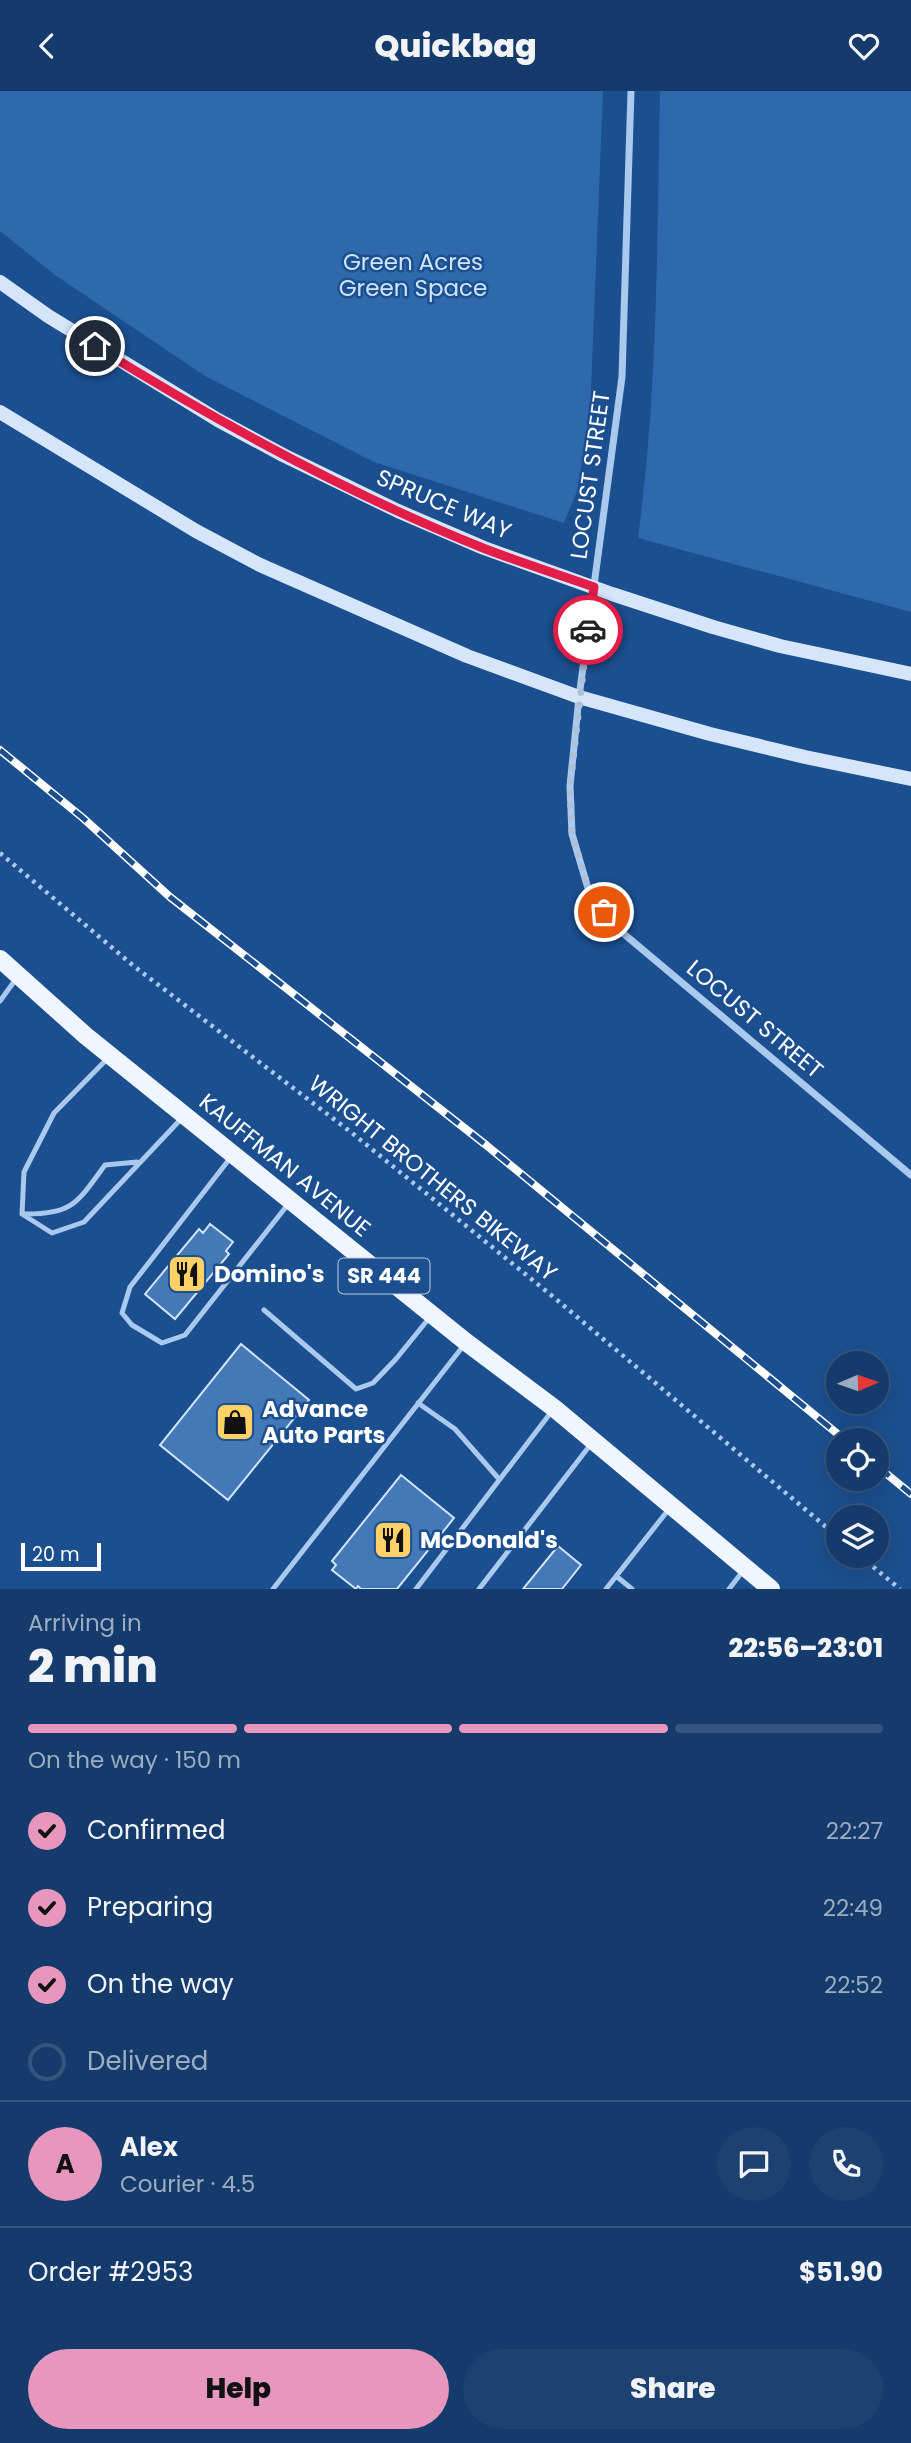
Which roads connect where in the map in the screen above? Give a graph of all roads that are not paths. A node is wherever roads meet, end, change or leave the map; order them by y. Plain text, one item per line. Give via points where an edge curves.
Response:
1 (631, 91) edge
2 (0, 282) edge
3 (0, 412) edge
4 (594, 587) junction
5 (911, 674) edge
6 (579, 697) junction
7 (911, 779) edge
8 (0, 959) edge
9 (18, 976) junction
10 (0, 1002) edge
11 (110, 1056) junction
12 (184, 1115) junction
13 (233, 1155) junction
14 (137, 1163) junction
15 (911, 1175) edge
16 (291, 1201) junction
17 (22, 1214) junction
18 (264, 1310) dead end
19 (432, 1315) junction
20 (466, 1342) junction
21 (418, 1403) junction
22 (554, 1408) junction
23 (593, 1442) junction
24 (499, 1479) junction
25 (671, 1507) junction
26 (745, 1568) junction
27 (616, 1576) junction
28 (273, 1589) edge
29 (416, 1589) edge
30 (479, 1589) edge
31 (606, 1589) edge
32 (632, 1589) edge
33 (729, 1589) edge
34 (771, 1589) edge

1 - 4 street, LOCUST STREET via 622,377
2 - 4 street, SPRUCE WAY via 119,361 283,455 484,548
3 - 6 street via 196,531 271,570 467,656
4 - 5 street, SPRUCE WAY via 780,646
4 - 6 street, LOCUST STREET
6 - 7 street via 710,734
6 - 15 street, LOCUST STREET via 570,786 572,834 590,895 618,929
8 - 9 main road, KAUFFMAN AVENUE / SR 444
9 - 10 lane
9 - 11 main road, KAUFFMAN AVENUE / SR 444
11 - 12 main road, KAUFFMAN AVENUE / SR 444
11 - 17 lane via 54,1113 24,1172
12 - 13 main road, KAUFFMAN AVENUE / SR 444
12 - 14 lane
13 - 16 main road, KAUFFMAN AVENUE / SR 444
13 - 16 lane via 130,1287 122,1313 132,1325 162,1343 184,1335
14 - 17 lane via 105,1165 76,1204 48,1215
14 - 17 lane via 84,1222 52,1233
16 - 19 main road, KAUFFMAN AVENUE / SR 444
18 - 19 lane via 356,1389 373,1383
19 - 20 main road, KAUFFMAN AVENUE / SR 444
20 - 21 lane
20 - 22 main road, KAUFFMAN AVENUE / SR 444
21 - 24 lane via 455,1429
21 - 28 lane
22 - 23 main road, KAUFFMAN AVENUE / SR 444
22 - 24 lane
23 - 25 main road, KAUFFMAN AVENUE / SR 444
23 - 30 lane
24 - 29 lane
25 - 26 main road, KAUFFMAN AVENUE / SR 444
25 - 27 lane
26 - 33 lane
26 - 34 main road, KAUFFMAN AVENUE / SR 444
27 - 31 lane
27 - 32 lane

